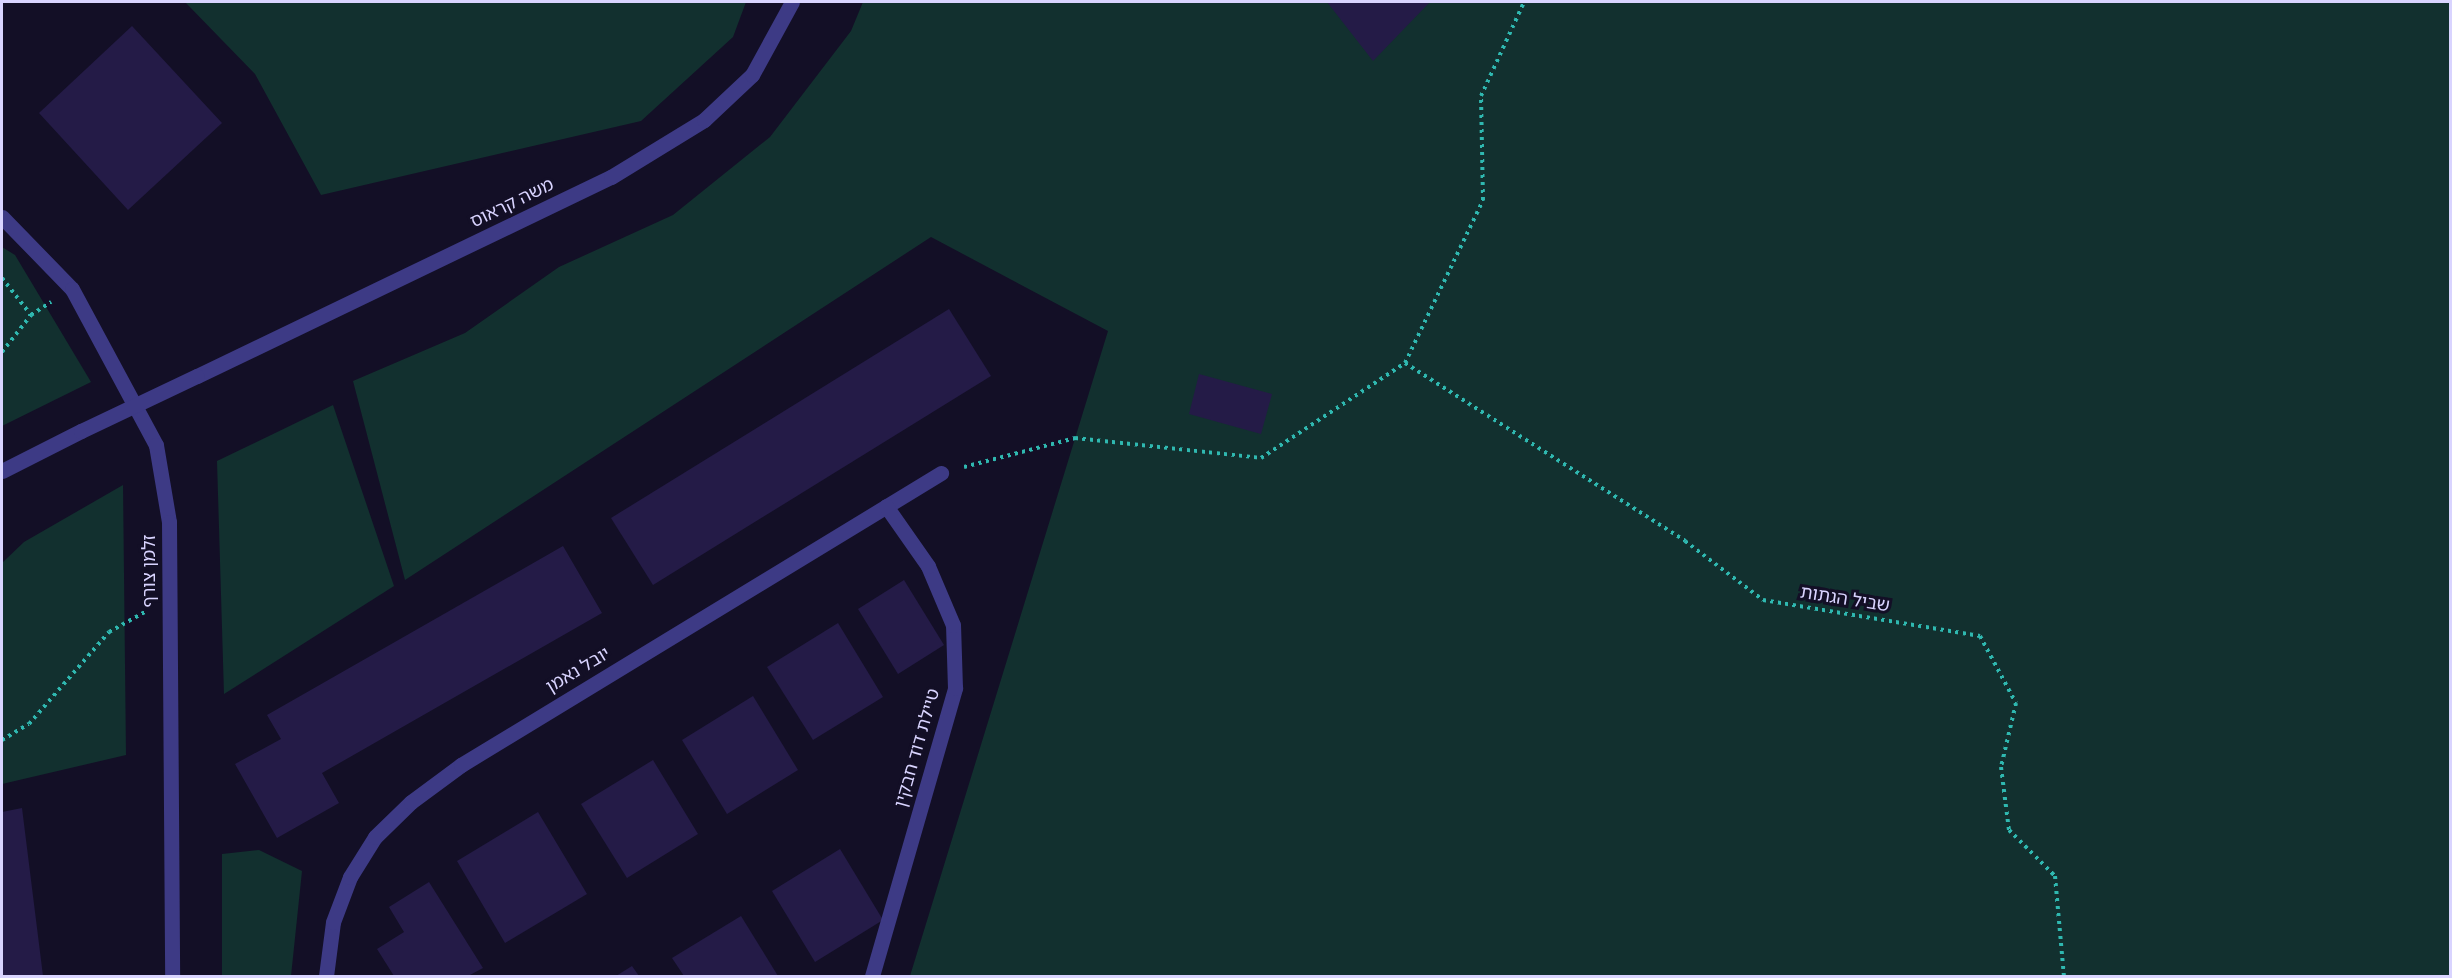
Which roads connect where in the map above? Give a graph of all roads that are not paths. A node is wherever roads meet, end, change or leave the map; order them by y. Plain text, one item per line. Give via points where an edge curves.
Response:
1 (792, 2) edge
2 (2, 217) edge
3 (2, 471) edge
4 (941, 473) road end
5 (886, 506) junction
6 (172, 976) edge
7 (326, 976) edge
8 (872, 976) edge

1 - 3 street, משה קראוס, bridge via 752,75 704,120 611,177
2 - 6 street, זלמן צורף via 72,289 156,445 169,522
4 - 5 street, יובל נאמן
5 - 7 street, יובל נאמן via 461,765 411,802 375,837 350,877 333,922
5 - 8 street, טיילת דוד חבקין via 928,566 953,625 955,688

